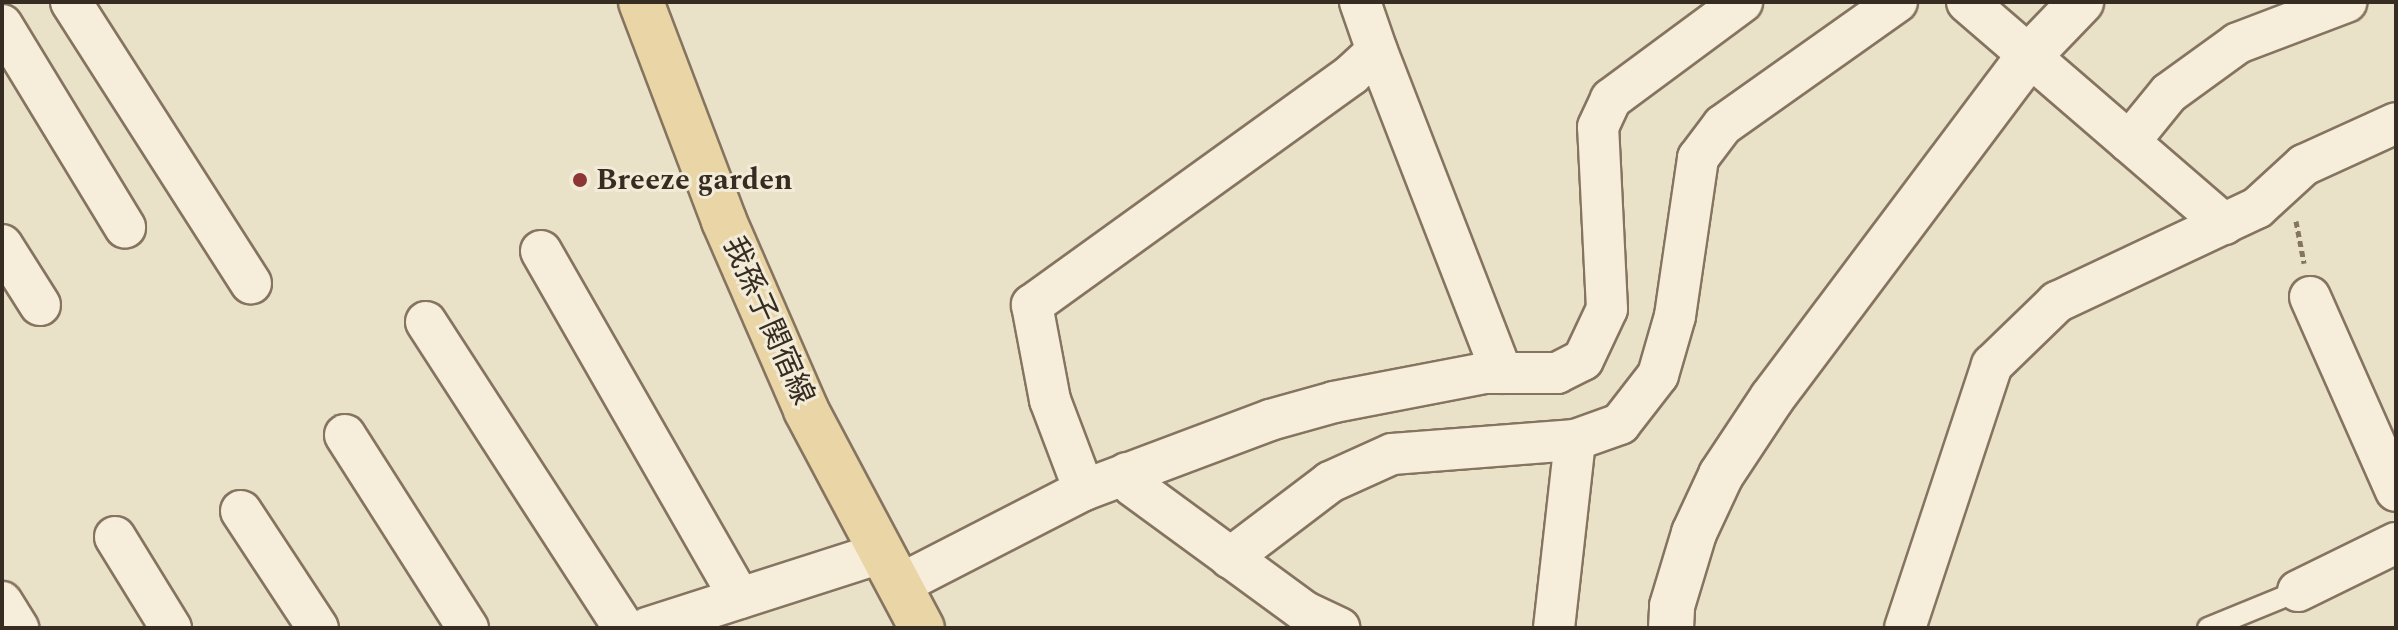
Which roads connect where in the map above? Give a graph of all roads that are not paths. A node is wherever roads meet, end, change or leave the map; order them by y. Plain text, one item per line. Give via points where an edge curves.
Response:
1 (71, 2) edge
2 (641, 2) edge
3 (1360, 2) edge
4 (1742, 2) edge
5 (1897, 2) edge
6 (1967, 2) edge
7 (2081, 2) edge
8 (2346, 2) edge
9 (2, 25) edge
10 (1377, 51) junction
11 (2030, 55) junction
12 (2396, 123) edge
13 (2129, 142) junction
14 (2224, 224) junction
15 (125, 227) dead end
16 (2, 245) edge
17 (541, 251) dead end
18 (251, 283) dead end
19 (2310, 297) road end
20 (40, 305) dead end
21 (426, 322) dead end
22 (1502, 373) junction
23 (345, 435) dead end
24 (1575, 440) junction
25 (1127, 473) junction
26 (1084, 490) junction
27 (2396, 491) edge
28 (241, 511) dead end
29 (115, 537) dead end
30 (2396, 543) edge
31 (1230, 558) junction
32 (890, 569) junction
33 (2298, 591) joint
34 (740, 598) junction
35 (2, 602) edge
36 (18, 628) edge
37 (171, 628) edge
38 (318, 628) edge
39 (468, 628) edge
40 (624, 628) edge
41 (647, 628) edge
42 (922, 628) edge
43 (1339, 628) edge
44 (1554, 628) edge
45 (1671, 628) edge
46 (1905, 628) edge
47 (2208, 628) edge

1 - 18 street
2 - 32 main road, 我孫子関宿線 via 736,250 806,410
3 - 10 street
4 - 22 street via 1611,99 1604,113 1598,127 1598,162 1607,309 1583,360 1557,373
5 - 24 street via 1723,125 1698,158 1675,316 1658,375 1620,424
6 - 11 street
7 - 11 street
8 - 13 street via 2238,43 2169,93
9 - 15 street
10 - 22 street
10 - 26 street via 1032,305 1050,400
11 - 13 street
11 - 45 street via 1772,398 1721,475 1694,533 1672,606
12 - 14 street via 2304,165 2257,208
13 - 14 street
14 - 46 street via 2057,302 1992,365
16 - 20 street
17 - 34 street
19 - 27 street
21 - 40 street
22 - 25 street via 1334,402
23 - 39 street
24 - 31 street via 1392,454 1330,482
24 - 44 street
25 - 26 street
25 - 31 street via 1133,486
26 - 32 street
28 - 38 street
29 - 37 street
30 - 33 street
31 - 43 street via 1305,612
32 - 34 street
32 - 42 main road, 我孫子関宿線
33 - 47 lane
34 - 41 street
35 - 36 street

